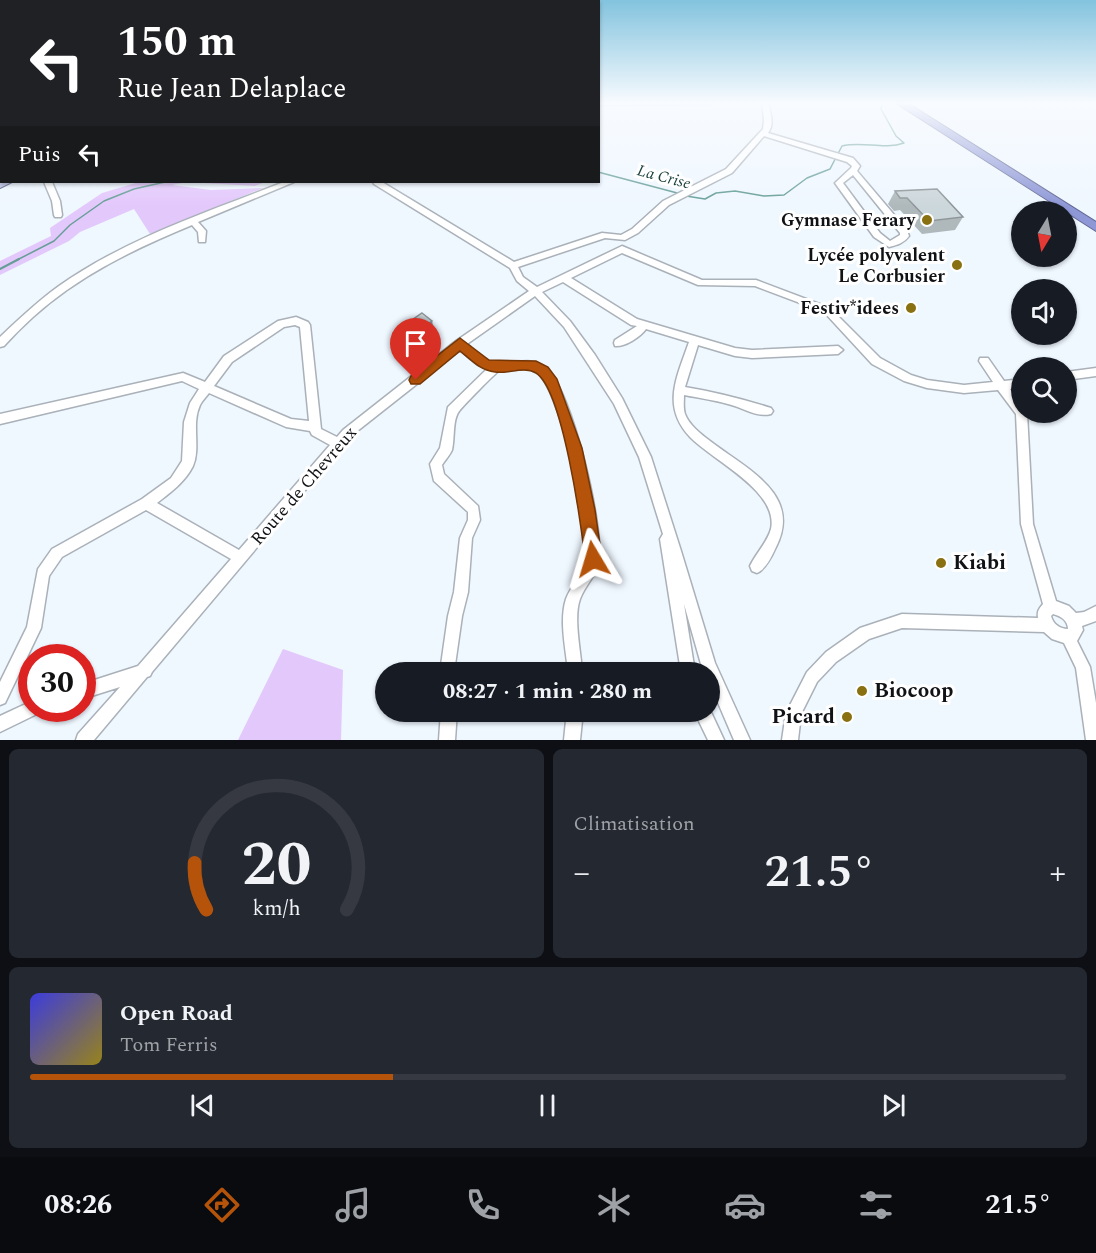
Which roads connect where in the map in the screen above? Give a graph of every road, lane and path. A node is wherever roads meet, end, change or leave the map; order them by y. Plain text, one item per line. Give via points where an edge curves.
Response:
1 (762, 137) edge
2 (772, 137) edge
3 (953, 137) edge
4 (966, 137) edge
5 (967, 137) edge
6 (977, 143) junction
7 (853, 171) junction
8 (48, 183) edge
9 (287, 183) edge
10 (379, 183) edge
11 (58, 215) dead end
12 (1096, 219) edge
13 (192, 220) junction
14 (1096, 227) edge
15 (202, 240) dead end
16 (622, 244) junction
17 (513, 266) junction
18 (564, 278) junction
19 (536, 291) junction
20 (643, 325) junction
21 (695, 340) junction
22 (0, 343) edge
23 (620, 343) dead end
24 (460, 344) junction
25 (838, 350) dead end
26 (984, 361) dead end
27 (495, 367) junction
28 (1096, 372) edge
29 (1077, 375) edge
30 (1011, 385) edge
31 (1003, 386) junction
32 (206, 387) junction
33 (680, 390) junction
34 (767, 411) dead end
35 (0, 419) edge
36 (316, 426) junction
37 (338, 443) junction
38 (146, 503) junction
39 (663, 518) junction
40 (241, 558) junction
41 (757, 566) dead end
42 (1051, 607) junction
43 (1096, 613) edge
44 (1073, 620) junction
45 (1047, 625) junction
46 (1068, 637) junction
47 (448, 662) edge
48 (575, 662) edge
49 (686, 662) edge
50 (145, 670) junction
51 (96, 687) edge
52 (0, 698) edge
53 (18, 716) edge
54 (448, 722) edge
55 (574, 722) edge
56 (707, 722) edge
57 (0, 724) edge
58 (84, 740) edge
59 (447, 740) edge
60 (572, 740) edge
61 (716, 740) edge
62 (741, 740) edge
63 (790, 740) edge
64 (1094, 740) edge

1 - 16 street, Route de Chevreux via 729,171 655,211
2 - 7 street via 854,163
3 - 14 highway
4 - 6 highway
5 - 6 highway
6 - 12 highway
7 - 7 street via 839,183 853,203 877,235 889,244 902,239 904,232
8 - 11 street
9 - 13 street
10 - 17 street
13 - 15 street via 202,231
13 - 22 street via 113,256 66,285
16 - 17 street via 605,235
16 - 18 street, Route de Chevreux
16 - 31 street via 700,283 756,283 827,310 876,361 908,378 964,389
17 - 19 street via 520,279
18 - 19 street, Route de Chevreux
18 - 20 street
19 - 24 street, Route de Chevreux
19 - 39 street via 567,324 618,401 645,457
20 - 21 street
20 - 23 street
21 - 25 street via 752,354
21 - 33 street
24 - 27 street
24 - 37 street, Route de Chevreux
26 - 31 street
27 - 47 street via 452,410 446,450 436,464 438,477 474,510 466,538
27 - 48 street via 531,365 543,371 552,383 575,448 593,559 572,603
28 - 29 street
30 - 31 street
31 - 42 street via 1021,413 1027,524
32 - 35 street via 183,377
32 - 36 street via 290,424
32 - 36 street via 228,359 281,324 296,321 305,325 309,344
32 - 38 street via 191,414 188,463 175,482
33 - 34 street
33 - 41 street via 681,418 691,432 761,487 775,506 778,522 771,544
36 - 37 street via 316,432
37 - 40 street, Route de Chevreux
38 - 40 street
38 - 52 street via 57,553 43,574 34,628
39 - 49 street
39 - 62 street via 708,664
40 - 50 street, Route de Chevreux
42 - 44 street
42 - 45 street via 1044,613
43 - 44 street
44 - 46 street via 1075,634
45 - 46 street
45 - 63 street via 902,621 865,633 831,657 812,677 794,713
46 - 64 street via 1083,667
50 - 51 street
50 - 58 street, Route de Chevreux
53 - 57 street
54 - 59 street
55 - 60 street
56 - 61 street

